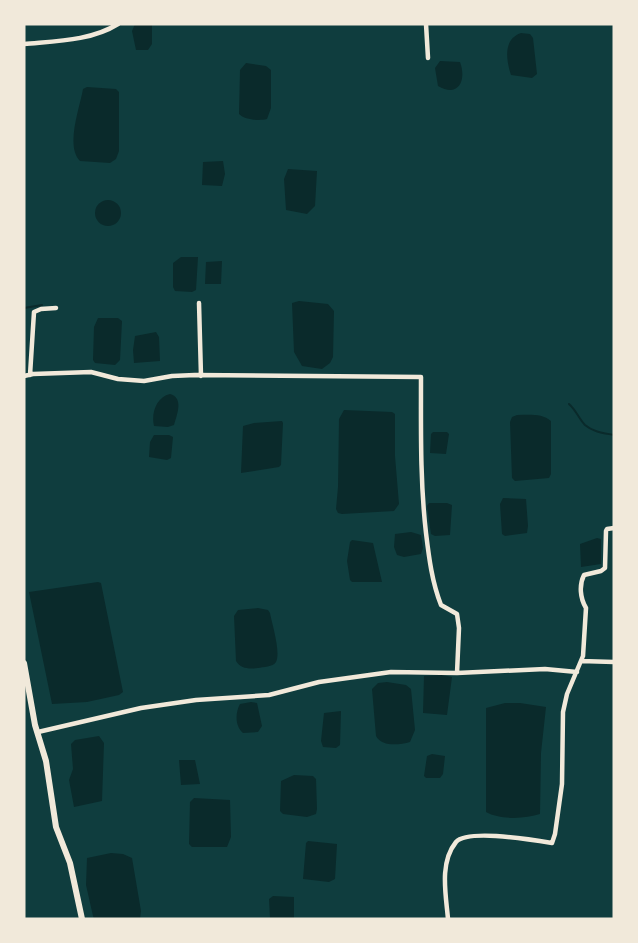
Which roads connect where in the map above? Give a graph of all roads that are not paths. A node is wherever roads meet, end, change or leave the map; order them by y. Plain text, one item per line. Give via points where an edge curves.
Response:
1 (118, 24) edge
2 (426, 24) edge
3 (24, 44) edge
4 (428, 58) dead end
5 (199, 303) dead end
6 (56, 308) dead end
7 (27, 375) edge
8 (201, 376) junction
9 (614, 528) edge
10 (581, 661) junction
11 (614, 662) edge
12 (24, 663) edge
13 (577, 672) junction
14 (457, 673) junction
15 (38, 732) junction
16 (82, 919) edge
17 (448, 919) edge

1 - 3 street via 91,35
2 - 4 street
5 - 8 street
6 - 7 street via 34,312
7 - 8 street via 91,372 144,381
8 - 14 street via 421,377 421,478 432,578 441,605 457,614
9 - 10 street via 606,531 605,568 584,575 581,580 586,608
10 - 11 street
10 - 13 street
12 - 15 main road
13 - 14 street via 545,669
13 - 17 street via 563,712 562,784 552,843 492,837 458,840 446,868
14 - 15 street via 391,672 319,682 269,695 141,708
15 - 16 main road via 56,827 70,863

